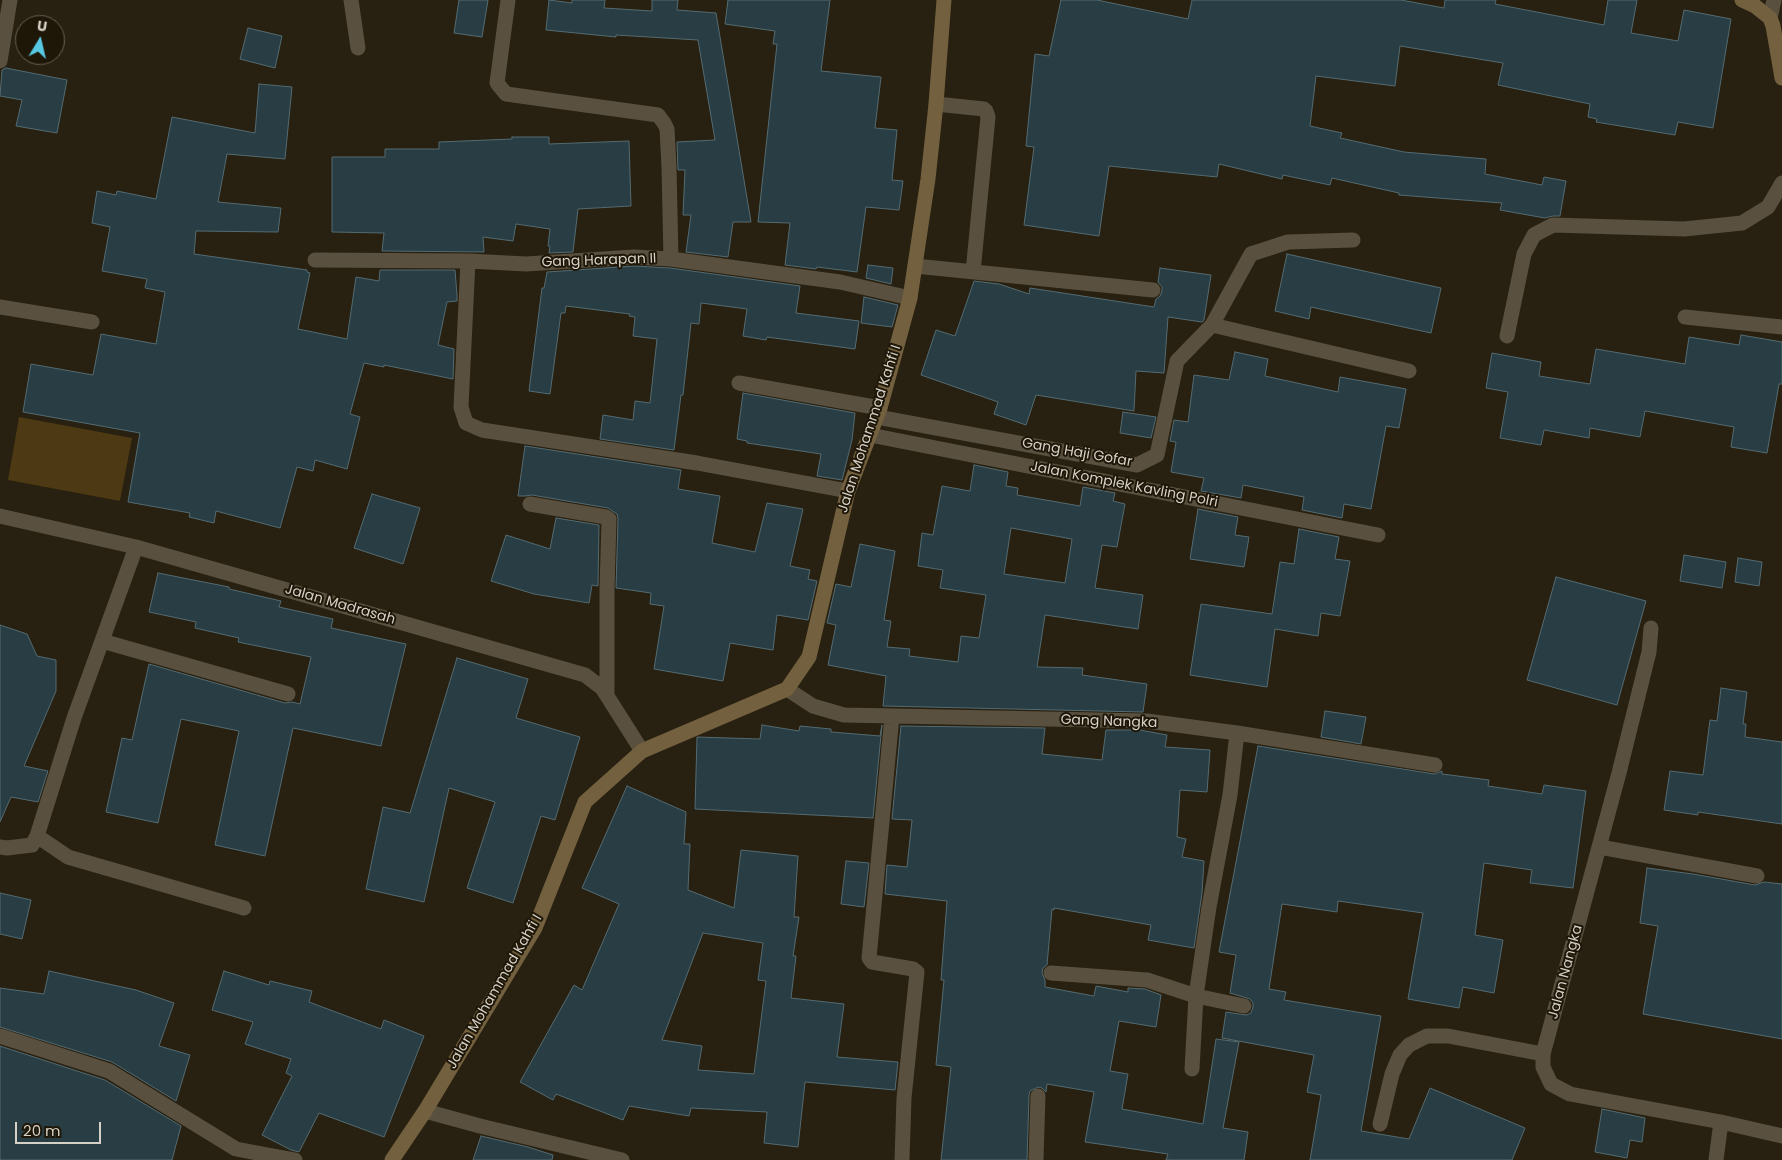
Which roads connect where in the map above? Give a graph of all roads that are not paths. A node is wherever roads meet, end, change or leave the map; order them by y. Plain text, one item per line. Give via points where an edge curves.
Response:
1 (10, 0) edge
2 (351, 0) edge
3 (508, 0) edge
4 (944, 0) edge
5 (1742, 0) edge
6 (1774, 0) edge
7 (1770, 18) junction
8 (358, 48) dead end
9 (0, 61) edge
10 (1782, 78) edge
11 (936, 104) junction
12 (1782, 183) edge
13 (1353, 240) dead end
14 (670, 259) junction
15 (315, 260) dead end
16 (468, 261) junction
17 (915, 266) junction
18 (973, 272) junction
19 (1153, 290) dead end
20 (910, 298) junction
21 (0, 307) edge
22 (1685, 317) dead end
23 (92, 322) dead end
24 (1212, 325) junction
25 (1782, 327) edge
26 (1507, 336) dead end
27 (1409, 371) dead end
28 (738, 383) dead end
29 (878, 413) junction
30 (870, 435) junction
31 (848, 491) junction
32 (530, 504) dead end
33 (0, 516) edge
34 (1378, 535) dead end
35 (136, 547) junction
36 (1651, 628) dead end
37 (102, 641) junction
38 (787, 689) junction
39 (288, 694) dead end
40 (607, 695) junction
41 (892, 716) junction
42 (1237, 733) junction
43 (642, 751) junction
44 (1435, 765) dead end
45 (37, 836) junction
46 (0, 847) edge
47 (1600, 847) junction
48 (1757, 876) dead end
49 (244, 908) dead end
50 (1051, 973) dead end
51 (1196, 996) junction
52 (1244, 1006) dead end
53 (0, 1036) edge
54 (1543, 1054) junction
55 (1192, 1069) dead end
56 (1038, 1096) dead end
57 (425, 1111) junction
58 (1722, 1122) junction
59 (1380, 1124) dead end
60 (1782, 1136) edge
61 (295, 1160) edge
62 (392, 1160) edge
63 (622, 1160) edge
64 (902, 1160) edge
65 (1036, 1160) edge
66 (1716, 1160) edge

1 - 9 street
2 - 8 street
3 - 14 street via 497,83 506,94 658,115 664,123 669,167
4 - 11 main road, Jalan Mohammad Kahfi I
5 - 7 main road
6 - 7 street
7 - 10 main road
11 - 17 main road, Jalan Mohammad Kahfi I
11 - 18 street via 984,109 988,117
12 - 26 street via 1768,207 1742,224 1684,229 1554,225 1534,235 1524,254
13 - 24 street, Gang Haji Gofar via 1288,242 1251,254
14 - 16 street, Gang Harapan II via 626,258 526,264
14 - 20 street, Gang Harapan II via 840,282
15 - 16 street, Gang Harapan II
16 - 31 street via 460,407 466,423 482,430 697,463
17 - 18 street
17 - 20 main road, Jalan Mohammad Kahfi I
18 - 19 street
20 - 29 main road, Jalan Mohammad Kahfi I
21 - 23 street
22 - 25 street
24 - 27 street
24 - 29 street, Gang Haji Gofar via 1177,361 1157,455 1137,465
28 - 29 street
29 - 30 main road, Jalan Mohammad Kahfi I
30 - 31 main road, Jalan Mohammad Kahfi I
30 - 34 street, Jalan Komplek Kavling Polri
31 - 38 main road, Jalan Mohammad Kahfi I via 809,657
32 - 40 street via 609,519
33 - 35 street, Jalan Madrasah
35 - 37 street
35 - 40 street, Jalan Madrasah via 585,675
36 - 47 street, Jalan Nangka via 1649,652
37 - 39 street
37 - 45 street
38 - 41 street, Gang Nangka via 813,706 844,715
38 - 43 main road, Jalan Mohammad Kahfi I
40 - 43 street, Jalan Madrasah
41 - 42 street, Gang Nangka via 1147,722
41 - 64 street via 869,958 872,962 917,972 904,1098
42 - 44 street, Gang Nangka
42 - 51 street via 1230,795
43 - 57 main road, Jalan Mohammad Kahfi I via 585,802 535,928
45 - 46 street via 32,845
45 - 49 street via 68,857
47 - 48 street
47 - 54 street, Jalan Nangka
50 - 51 street via 1148,980
51 - 52 street
51 - 55 street
53 - 61 street via 109,1071 236,1150
54 - 58 street, Jalan Nangka via 1542,1067 1551,1084 1570,1094
54 - 59 street via 1448,1036 1427,1036 1409,1045 1400,1056 1392,1074
56 - 65 street
57 - 62 main road, Jalan Mohammad Kahfi I
57 - 63 street
58 - 60 street, Jalan Nangka
58 - 66 street

